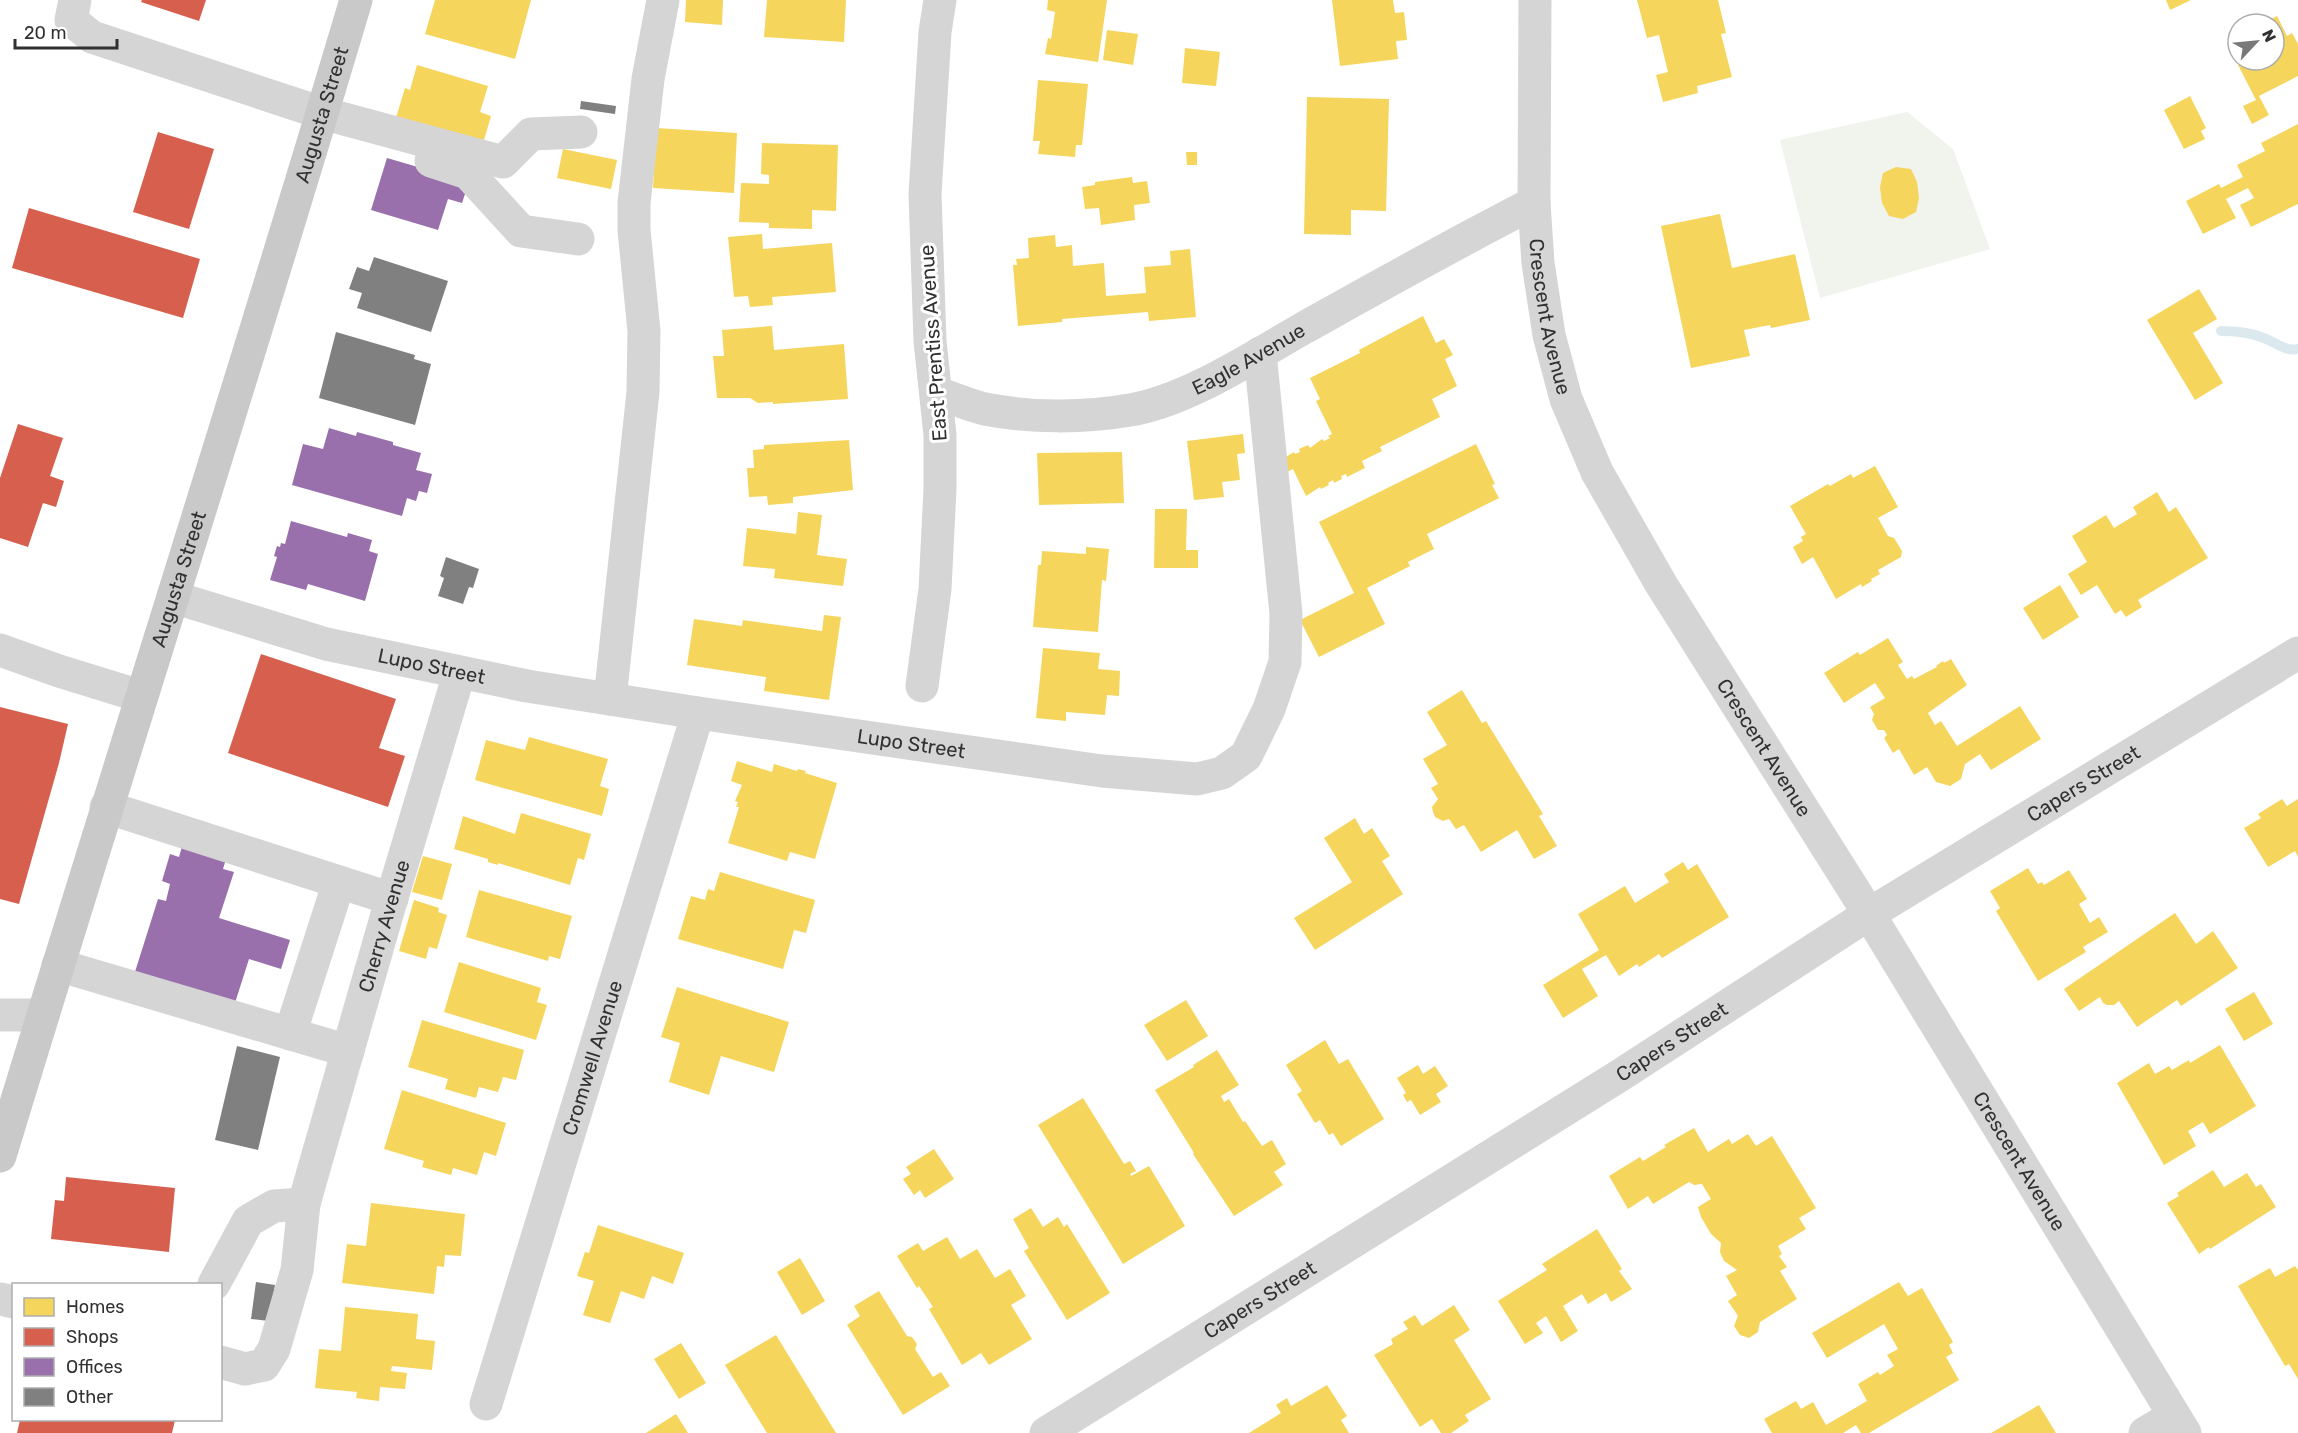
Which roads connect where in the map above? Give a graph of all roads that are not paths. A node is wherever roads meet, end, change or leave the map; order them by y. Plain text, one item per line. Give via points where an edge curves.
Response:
1 (75, 0) edge
2 (356, 0) edge
3 (663, 0) edge
4 (940, 0) edge
5 (1535, 0) edge
6 (320, 119) junction
7 (581, 132) dead end
8 (1534, 203) junction
9 (578, 239) dead end
10 (1260, 353) junction
11 (937, 393) junction
12 (173, 597) junction
13 (0, 650) edge
14 (2298, 653) edge
15 (459, 674) junction
16 (922, 686) dead end
17 (140, 696) junction
18 (610, 699) junction
19 (698, 713) junction
20 (106, 807) junction
21 (339, 882) junction
22 (392, 899) junction
23 (1869, 914) junction
24 (58, 964) junction
25 (0, 1015) edge
26 (43, 1015) junction
27 (290, 1034) junction
28 (348, 1052) junction
29 (0, 1156) edge
30 (308, 1191) junction
31 (215, 1283) edge
32 (222, 1363) edge
33 (486, 1404) dead end
34 (2179, 1424) edge
35 (1046, 1433) edge
36 (2145, 1433) edge

1 - 6 street via 71,20 92,38
2 - 6 main road, Augusta Street
3 - 18 street via 648,79 634,203 644,331 643,392
4 - 11 street, East Prentiss Avenue via 925,194 930,341
5 - 8 street, Crescent Avenue
6 - 7 street via 503,162 531,134
6 - 9 street via 468,173 521,231
6 - 12 main road, Augusta Street
8 - 10 street, Eagle Avenue via 1451,245
8 - 23 street, Crescent Avenue via 1549,335 1566,399 1597,471 1661,584
10 - 11 street, Eagle Avenue via 1170,399 1131,410 1064,416 1029,414 984,409
10 - 19 street, Lupo Street via 1286,614 1285,662 1269,709 1245,756 1222,772 1197,779 1102,771
11 - 16 street, East Prentiss Avenue via 940,489 936,578
12 - 15 street, Lupo Street via 326,644
12 - 17 main road, Augusta Street
13 - 17 street
14 - 23 street, Capers Street
15 - 18 street, Lupo Street
15 - 22 street, Cherry Avenue
17 - 20 main road, Augusta Street
18 - 19 street, Lupo Street
19 - 33 street, Cromwell Avenue
20 - 21 street
20 - 24 main road, Augusta Street
21 - 22 street
21 - 27 street
22 - 28 street, Cherry Avenue
23 - 34 street, Crescent Avenue
23 - 35 street, Capers Street via 1619,1076
24 - 26 main road, Augusta Street
24 - 27 street
25 - 26 street
26 - 29 main road, Augusta Street
27 - 28 street
28 - 30 street, Cherry Avenue
30 - 31 street via 248,1221
30 - 32 street, Cherry Avenue via 297,1269 274,1349 264,1365 245,1370
34 - 36 street

